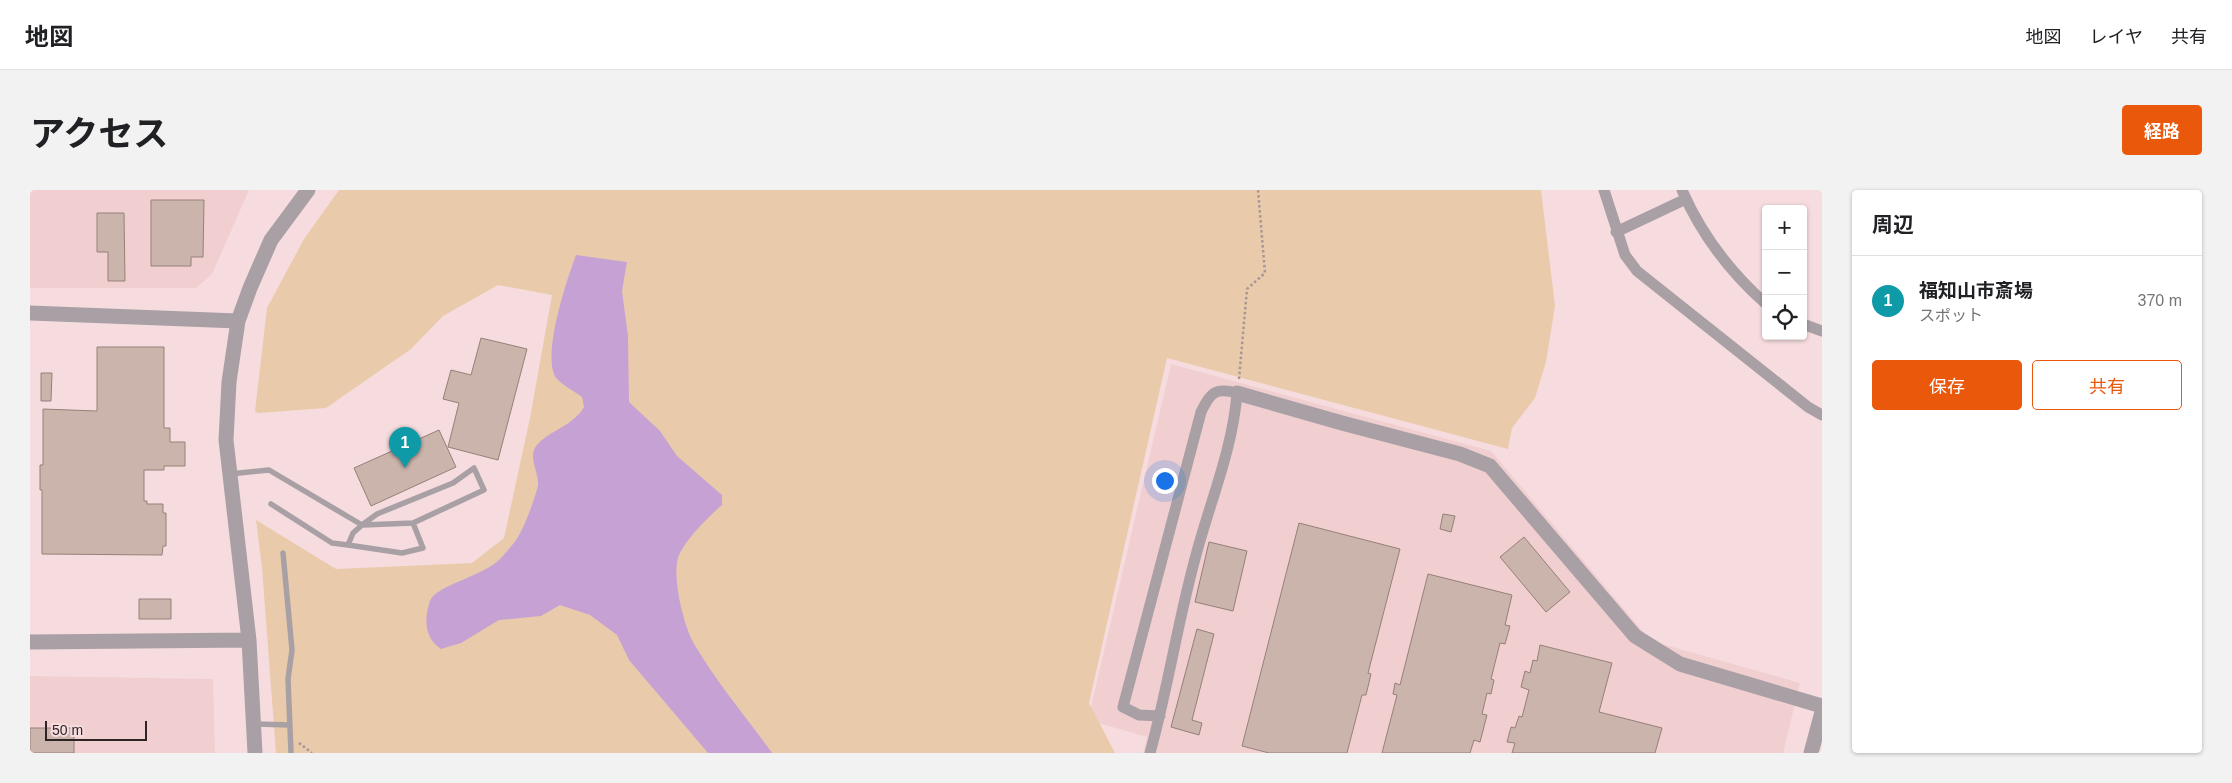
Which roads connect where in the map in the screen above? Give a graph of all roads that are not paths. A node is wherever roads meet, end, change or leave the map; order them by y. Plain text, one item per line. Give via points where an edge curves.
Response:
1 (308, 190) edge
2 (1604, 190) edge
3 (1684, 195) edge
4 (1616, 232) junction
5 (1762, 300) edge
6 (30, 313) edge
7 (238, 321) junction
8 (1807, 325) edge
9 (1822, 331) edge
10 (1237, 393) junction
11 (1822, 415) edge
12 (230, 474) junction
13 (271, 504) dead end
14 (413, 523) junction
15 (362, 525) junction
16 (348, 545) junction
17 (283, 553) dead end
18 (249, 640) junction
19 (30, 642) edge
20 (1822, 706) edge
21 (1822, 712) edge
22 (1160, 716) junction
23 (254, 723) junction
24 (290, 725) junction
25 (255, 753) edge
26 (292, 753) edge
27 (1150, 753) edge
28 (1811, 753) edge

1 - 7 street via 271,240
2 - 4 street
3 - 4 street
3 - 5 street via 1721,257 1741,282
4 - 11 street via 1625,255 1637,271
6 - 7 street
7 - 12 street via 228,392 226,440
8 - 9 street
10 - 20 street via 1460,454 1490,466 1635,636 1680,664
10 - 22 street via 1235,418 1195,558
10 - 22 street via 1223,389 1208,396 1201,412 1123,707 1138,715
12 - 15 lane via 269,470
12 - 18 street
13 - 16 lane via 332,543
14 - 15 lane
14 - 15 lane via 484,490 474,468 453,483 377,514
14 - 16 lane via 423,548 402,553
15 - 16 lane via 353,533
17 - 24 lane via 292,650 288,679
18 - 19 street
18 - 23 street
21 - 28 street
22 - 27 street
23 - 24 lane
23 - 25 street
24 - 26 lane

